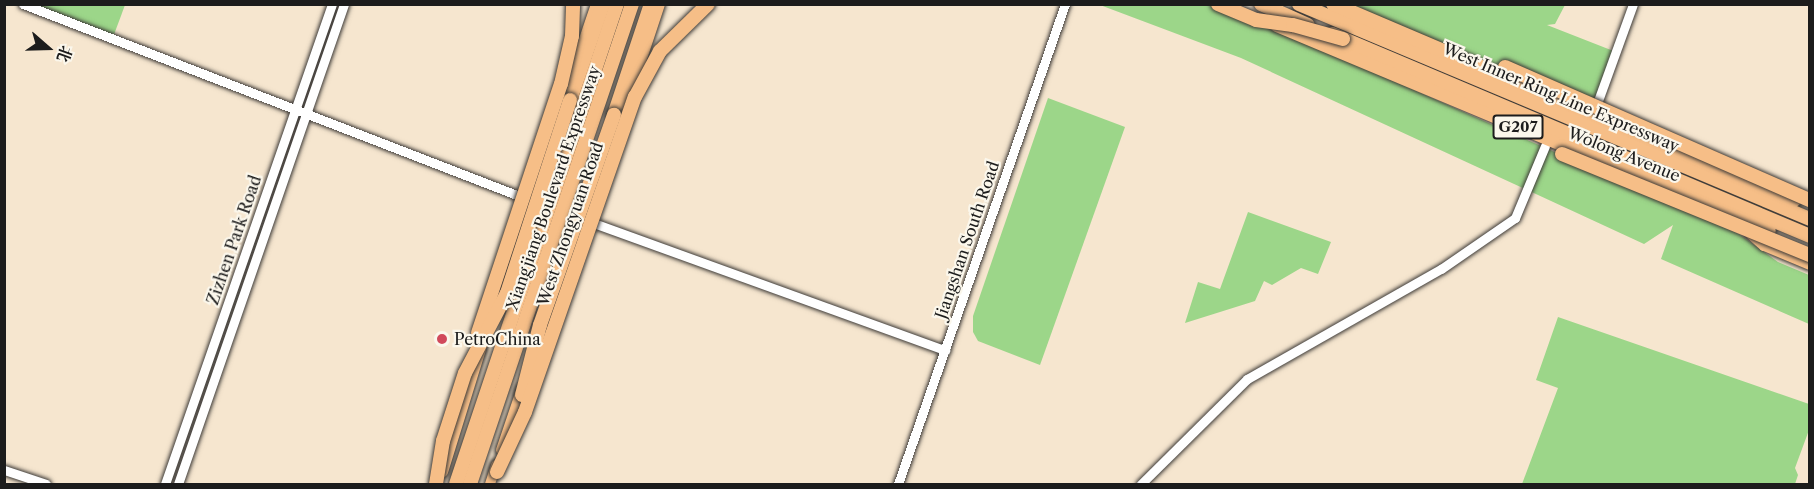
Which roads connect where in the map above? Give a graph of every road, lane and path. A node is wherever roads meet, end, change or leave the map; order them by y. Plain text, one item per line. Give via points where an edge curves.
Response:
1 (23, 4) edge
2 (332, 4) edge
3 (344, 4) edge
4 (573, 4) edge
5 (596, 4) edge
6 (603, 4) edge
7 (617, 4) edge
8 (632, 4) edge
9 (651, 4) edge
10 (660, 4) edge
11 (708, 4) edge
12 (1065, 4) edge
13 (1218, 4) edge
14 (1228, 4) edge
15 (1261, 4) edge
16 (1299, 4) edge
17 (1333, 4) edge
18 (1633, 4) edge
19 (1354, 9) edge
20 (1369, 20) junction
21 (1343, 39) junction
22 (1437, 93) junction
23 (294, 112) junction
24 (1593, 114) junction
25 (305, 116) junction
26 (1545, 146) junction
27 (529, 200) junction
28 (1809, 200) edge
29 (1809, 206) edge
30 (1726, 213) junction
31 (1809, 219) edge
32 (588, 221) junction
33 (1809, 236) edge
34 (1809, 248) edge
35 (1809, 255) edge
36 (1809, 266) edge
37 (945, 350) junction
38 (465, 373) junction
39 (4, 470) edge
40 (492, 480) edge
41 (46, 484) edge
42 (165, 484) edge
43 (178, 484) edge
44 (437, 484) edge
45 (456, 484) edge
46 (470, 484) edge
47 (898, 484) edge
48 (1141, 484) edge

1 - 23 street
2 - 23 street, Zizhen Park Road
3 - 25 street, Zizhen Park Road
4 - 38 highway, bridge via 572,36 561,84
5 - 27 main road
6 - 38 highway, bridge via 507,293
7 - 45 highway, Xiangjiang Boulevard Expressway
8 - 46 highway, Xiangjiang Boulevard Expressway
9 - 40 highway, bridge via 540,325
10 - 32 main road, West Zhongyuan Road
11 - 40 highway, bridge via 660,51 635,97 525,412
12 - 37 street, Jiangshan South Road
13 - 21 highway, bridge via 1256,20 1293,25
14 - 22 highway, Wolong Avenue / G207
15 - 21 highway, West Inner Ring Line Expressway, bridge
16 - 31 highway, West Inner Ring Line Expressway
17 - 19 highway, Wolong Avenue / G207
18 - 24 street
19 - 20 highway, Wolong Avenue / G207
20 - 24 highway, Wolong Avenue / G207
20 - 28 highway, bridge via 1505,67
21 - 33 highway, West Inner Ring Line Expressway
22 - 26 highway
22 - 30 highway, Wolong Avenue / G207
23 - 25 street
23 - 42 street, Zizhen Park Road
24 - 29 highway, Wolong Avenue / G207
25 - 27 street
25 - 43 street, Zizhen Park Road
26 - 35 highway, bridge
26 - 48 street via 1515,218 1441,269 1247,379
27 - 44 main road
30 - 34 highway, Wolong Avenue / G207
30 - 36 main road via 1764,246
32 - 37 street
32 - 40 main road, West Zhongyuan Road via 559,308 535,353
37 - 47 street, Jiangshan South Road
38 - 44 highway, bridge via 443,441
39 - 41 street

